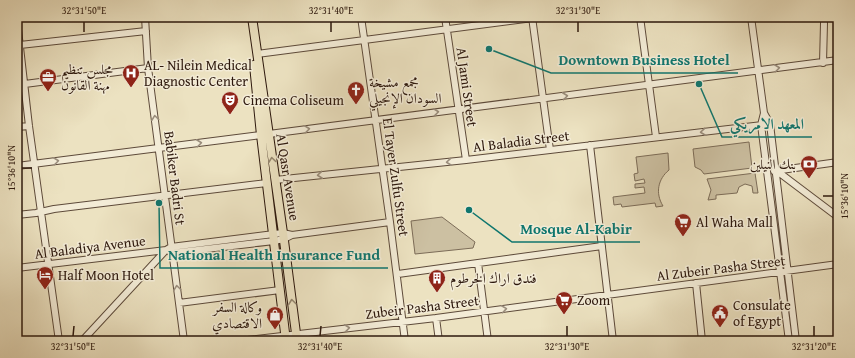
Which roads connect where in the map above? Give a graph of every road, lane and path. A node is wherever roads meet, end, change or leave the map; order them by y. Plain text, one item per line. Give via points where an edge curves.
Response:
1 (145, 17) edge
2 (247, 17) edge
3 (252, 17) edge
4 (361, 17) edge
5 (445, 17) edge
6 (541, 17) edge
7 (640, 17) edge
8 (751, 17) edge
9 (532, 18) edge
10 (17, 21) edge
11 (824, 23) dead end
12 (446, 29) junction
13 (146, 31) junction
14 (364, 40) junction
15 (19, 48) edge
16 (257, 54) junction
17 (838, 60) edge
18 (823, 62) junction
19 (148, 68) junction
20 (758, 70) junction
21 (17, 84) edge
22 (25, 84) junction
23 (649, 85) junction
24 (544, 98) junction
25 (459, 109) junction
26 (764, 113) junction
27 (375, 120) junction
28 (770, 124) junction
29 (761, 125) junction
30 (29, 126) junction
31 (17, 128) edge
32 (265, 135) junction
33 (656, 137) junction
34 (590, 145) junction
35 (159, 148) junction
36 (550, 150) junction
37 (466, 160) junction
38 (838, 162) edge
39 (34, 163) junction
40 (17, 166) edge
41 (382, 169) junction
42 (777, 171) junction
43 (768, 172) junction
44 (275, 180) junction
45 (267, 183) junction
46 (165, 195) junction
47 (41, 212) junction
48 (17, 215) edge
49 (838, 217) edge
50 (390, 222) junction
51 (782, 226) junction
52 (774, 227) junction
53 (284, 236) junction
54 (274, 237) junction
55 (602, 246) junction
56 (170, 250) junction
57 (478, 263) junction
58 (48, 264) junction
59 (838, 264) edge
60 (17, 268) edge
61 (787, 271) junction
62 (780, 272) junction
63 (398, 274) junction
64 (696, 283) junction
65 (280, 290) junction
66 (607, 294) junction
67 (179, 304) junction
68 (484, 312) junction
69 (436, 318) junction
70 (403, 321) junction
71 (286, 338) edge
72 (296, 338) edge
73 (59, 341) edge
74 (82, 341) edge
75 (184, 341) edge
76 (239, 341) edge
77 (405, 341) edge
78 (439, 341) edge
79 (488, 341) edge
80 (613, 341) edge
81 (702, 341) edge
82 (789, 341) edge
83 (796, 341) edge

1 - 13 street, Babiker Badri St
2 - 32 main road, Al Qasr Avenue
3 - 16 main road, Al Qasr Avenue
4 - 14 street, El Tayer Zulfu Street
5 - 12 street, Al Jami Street
6 - 9 street
7 - 23 street
8 - 20 street
9 - 12 street
9 - 24 street
10 - 15 street
11 - 18 street
12 - 14 street
12 - 25 street, Al Jami Street
13 - 15 street
13 - 19 street, Babiker Badri St
14 - 16 street
14 - 27 street, El Tayer Zulfu Street
15 - 22 street
16 - 32 main road, Al Qasr Avenue
17 - 18 street
20 -> 18 street
19 - 22 street
35 -> 19 street, Babiker Badri St
20 - 23 street
20 - 26 street
21 - 22 street
22 - 30 street
24 -> 23 street
23 - 33 street
24 - 25 street
24 - 36 street
27 -> 25 street
25 - 37 street, Al Jami Street
26 - 28 street
26 - 29 street
32 -> 27 street
27 - 41 street, El Tayer Zulfu Street
28 - 29 street, Al Baladia Street
28 - 42 street
29 -> 33 street, Al Baladia Street
29 - 43 street
30 - 31 street
30 - 39 street
35 -> 32 street
44 -> 32 main road, Al Qasr Avenue
32 - 45 main road, Al Qasr Avenue
33 - 34 street, Al Baladia Street
34 - 36 street, Al Baladia Street
34 - 55 street
39 -> 35 street
35 - 46 street, Babiker Badri St
36 - 37 street, Al Baladia Street
37 -> 41 street, Al Baladia Street
38 - 42 street
39 - 40 street
39 - 47 street
41 -> 44 street, Al Baladia Street
41 - 50 street, El Tayer Zulfu Street
42 - 43 street
42 - 49 street
42 - 51 street
43 - 52 street
44 - 53 main road, Al Qasr Avenue
45 - 46 street
45 - 54 main road, Al Qasr Avenue
46 - 47 street
46 - 56 street, Babiker Badri St
47 - 48 street
47 - 58 street
50 - 53 street, Al Baladiya Avenue
50 - 63 street, El Tayer Zulfu Street
51 - 52 street
51 - 61 street
52 - 62 street
53 - 54 street, Al Baladiya Avenue
72 -> 53 main road, Al Qasr Avenue
54 - 56 street, Al Baladiya Avenue
54 - 65 main road, Al Qasr Avenue
55 - 57 street
55 - 66 street
56 - 58 street, Al Baladiya Avenue
67 -> 56 street, Babiker Badri St
56 - 74 street
57 - 63 street
57 - 68 street
58 - 60 street, Al Baladiya Avenue
58 - 73 street
59 - 61 street, Al Zubeir Pasha Street
61 - 62 street, Al Zubeir Pasha Street
61 - 83 street
62 - 64 street, Al Zubeir Pasha Street
62 - 82 street
63 - 70 street, El Tayer Zulfu Street
64 - 66 street, Al Zubeir Pasha Street
64 - 81 street
65 - 67 street
65 - 71 main road, Al Qasr Avenue
68 -> 66 street, Zubeir Pasha Street
66 - 80 street
67 - 75 street, Babiker Badri St
68 - 69 street, Zubeir Pasha Street
68 - 79 street
69 - 70 street, Zubeir Pasha Street
69 - 78 street
72 -> 70 street, Zubeir Pasha Street
70 - 77 street, El Tayer Zulfu Street
71 - 72 street, Zubeir Pasha Street
71 - 76 street, Zubeir Pasha Street

